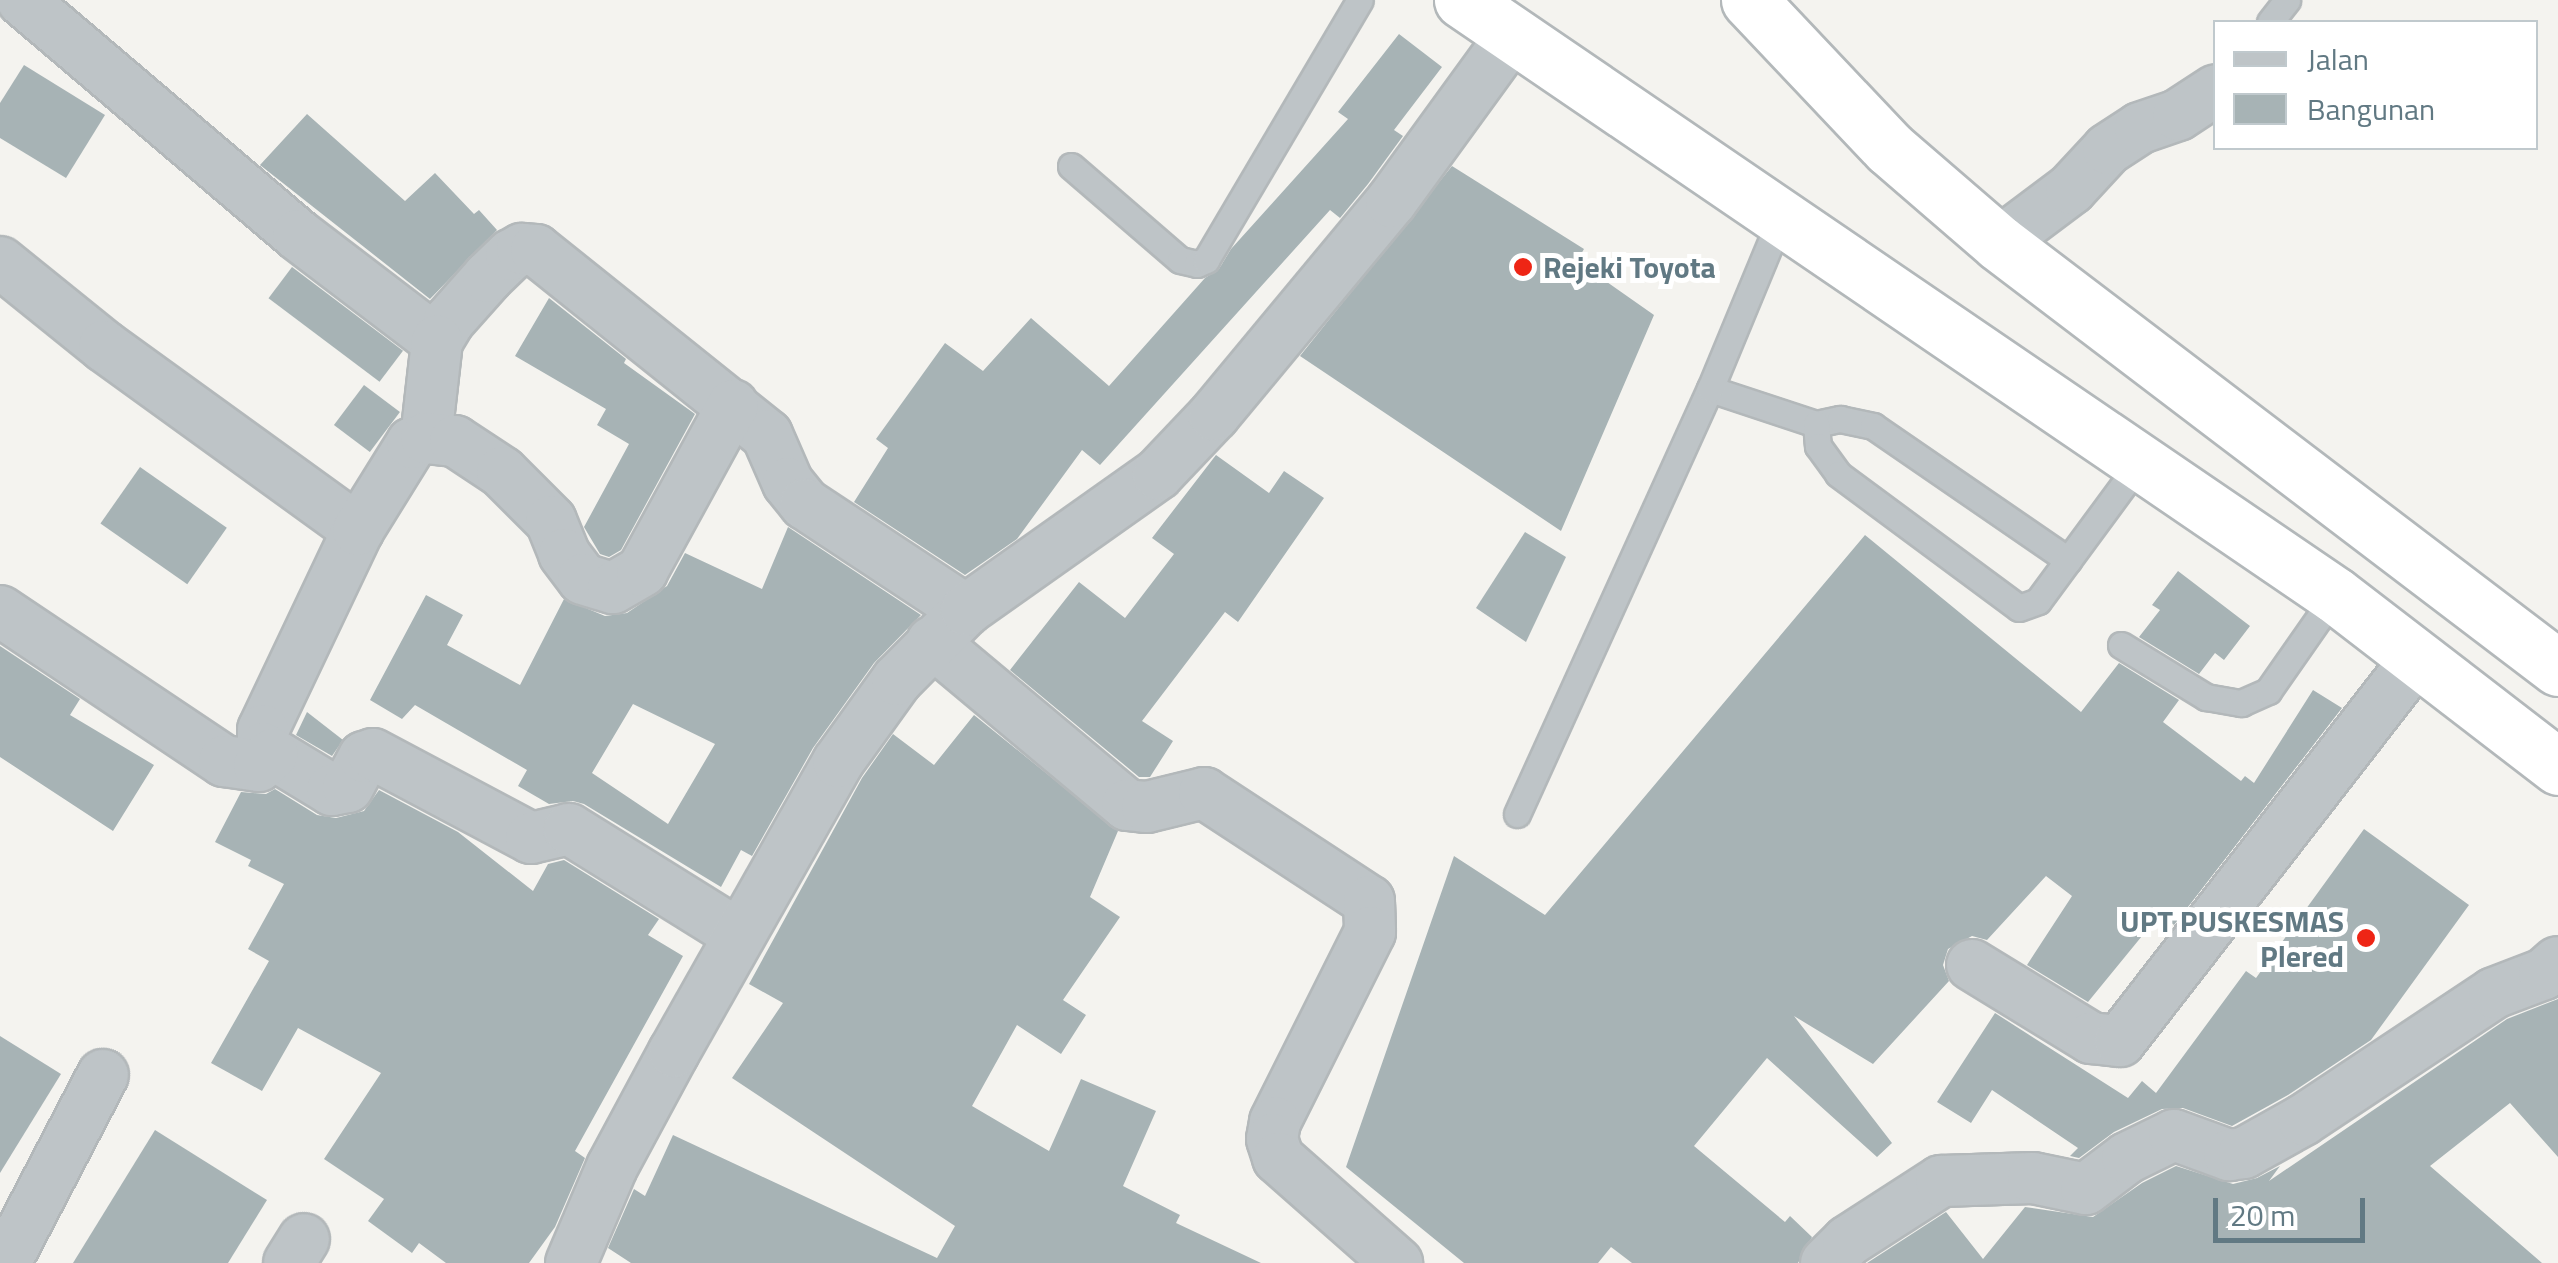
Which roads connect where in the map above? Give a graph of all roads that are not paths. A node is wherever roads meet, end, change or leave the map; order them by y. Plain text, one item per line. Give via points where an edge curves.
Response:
1 (22, 0) edge
2 (1360, 0) edge
3 (1462, 0) edge
4 (1749, 0) edge
5 (2288, 0) edge
6 (2272, 20) edge
7 (1513, 34) junction
8 (2213, 92) edge
9 (1072, 166) dead end
10 (1782, 215) junction
11 (1999, 243) junction
12 (0, 262) edge
13 (437, 341) junction
14 (1710, 389) junction
15 (734, 405) junction
16 (1816, 424) junction
17 (426, 438) junction
18 (2139, 464) junction
19 (358, 530) junction
20 (2068, 560) junction
21 (2334, 595) junction
22 (0, 611) edge
23 (949, 626) junction
24 (2121, 646) dead end
25 (2416, 659) junction
26 (2558, 668) edge
27 (273, 754) junction
28 (2558, 767) edge
29 (1517, 814) dead end
30 (739, 935) junction
31 (2558, 962) edge
32 (1972, 965) dead end
33 (103, 1075) dead end
34 (14, 1254) edge
35 (571, 1263) edge
36 (1397, 1263) edge
37 (1826, 1263) edge

1 - 13 street via 298,235
2 - 9 lane via 1206,260 1180,260
3 - 7 highway
4 - 11 highway via 1890,148
5 - 6 lane
7 - 10 highway
7 - 23 street via 1391,202 1158,474
8 - 11 street via 2108,149 2070,189
10 - 14 lane
10 - 18 highway
11 - 26 highway
12 - 19 street
13 - 15 street via 488,276 522,250 536,250
13 - 17 street
14 - 16 lane
14 - 29 lane
15 - 17 street via 642,571 614,588 583,580 551,522 502,472 455,441
15 - 23 street via 767,435 805,504
16 - 20 lane via 1840,419 1873,426
16 - 20 lane via 1818,446 1838,474 2018,608 2038,602
17 - 19 street via 412,443
18 - 20 lane
18 - 21 highway
19 - 27 street via 263,730 260,741
21 - 24 lane via 2268,691 2242,702 2206,698
21 - 25 highway
22 - 27 street via 224,760 259,766
23 - 30 street via 896,680 838,762
23 - 36 street via 1127,805 1147,807 1204,793 1369,901 1370,932 1272,1139 1278,1158
25 - 28 highway
25 - 32 street via 2120,1041 2091,1038
27 - 30 street via 332,790 342,790 364,758 381,756 530,838 570,829
30 - 35 street via 612,1168
31 - 37 street via 2494,993 2244,1153 2229,1155 2174,1135 2086,1188 2033,1178 1942,1181 1848,1241
33 - 34 street

